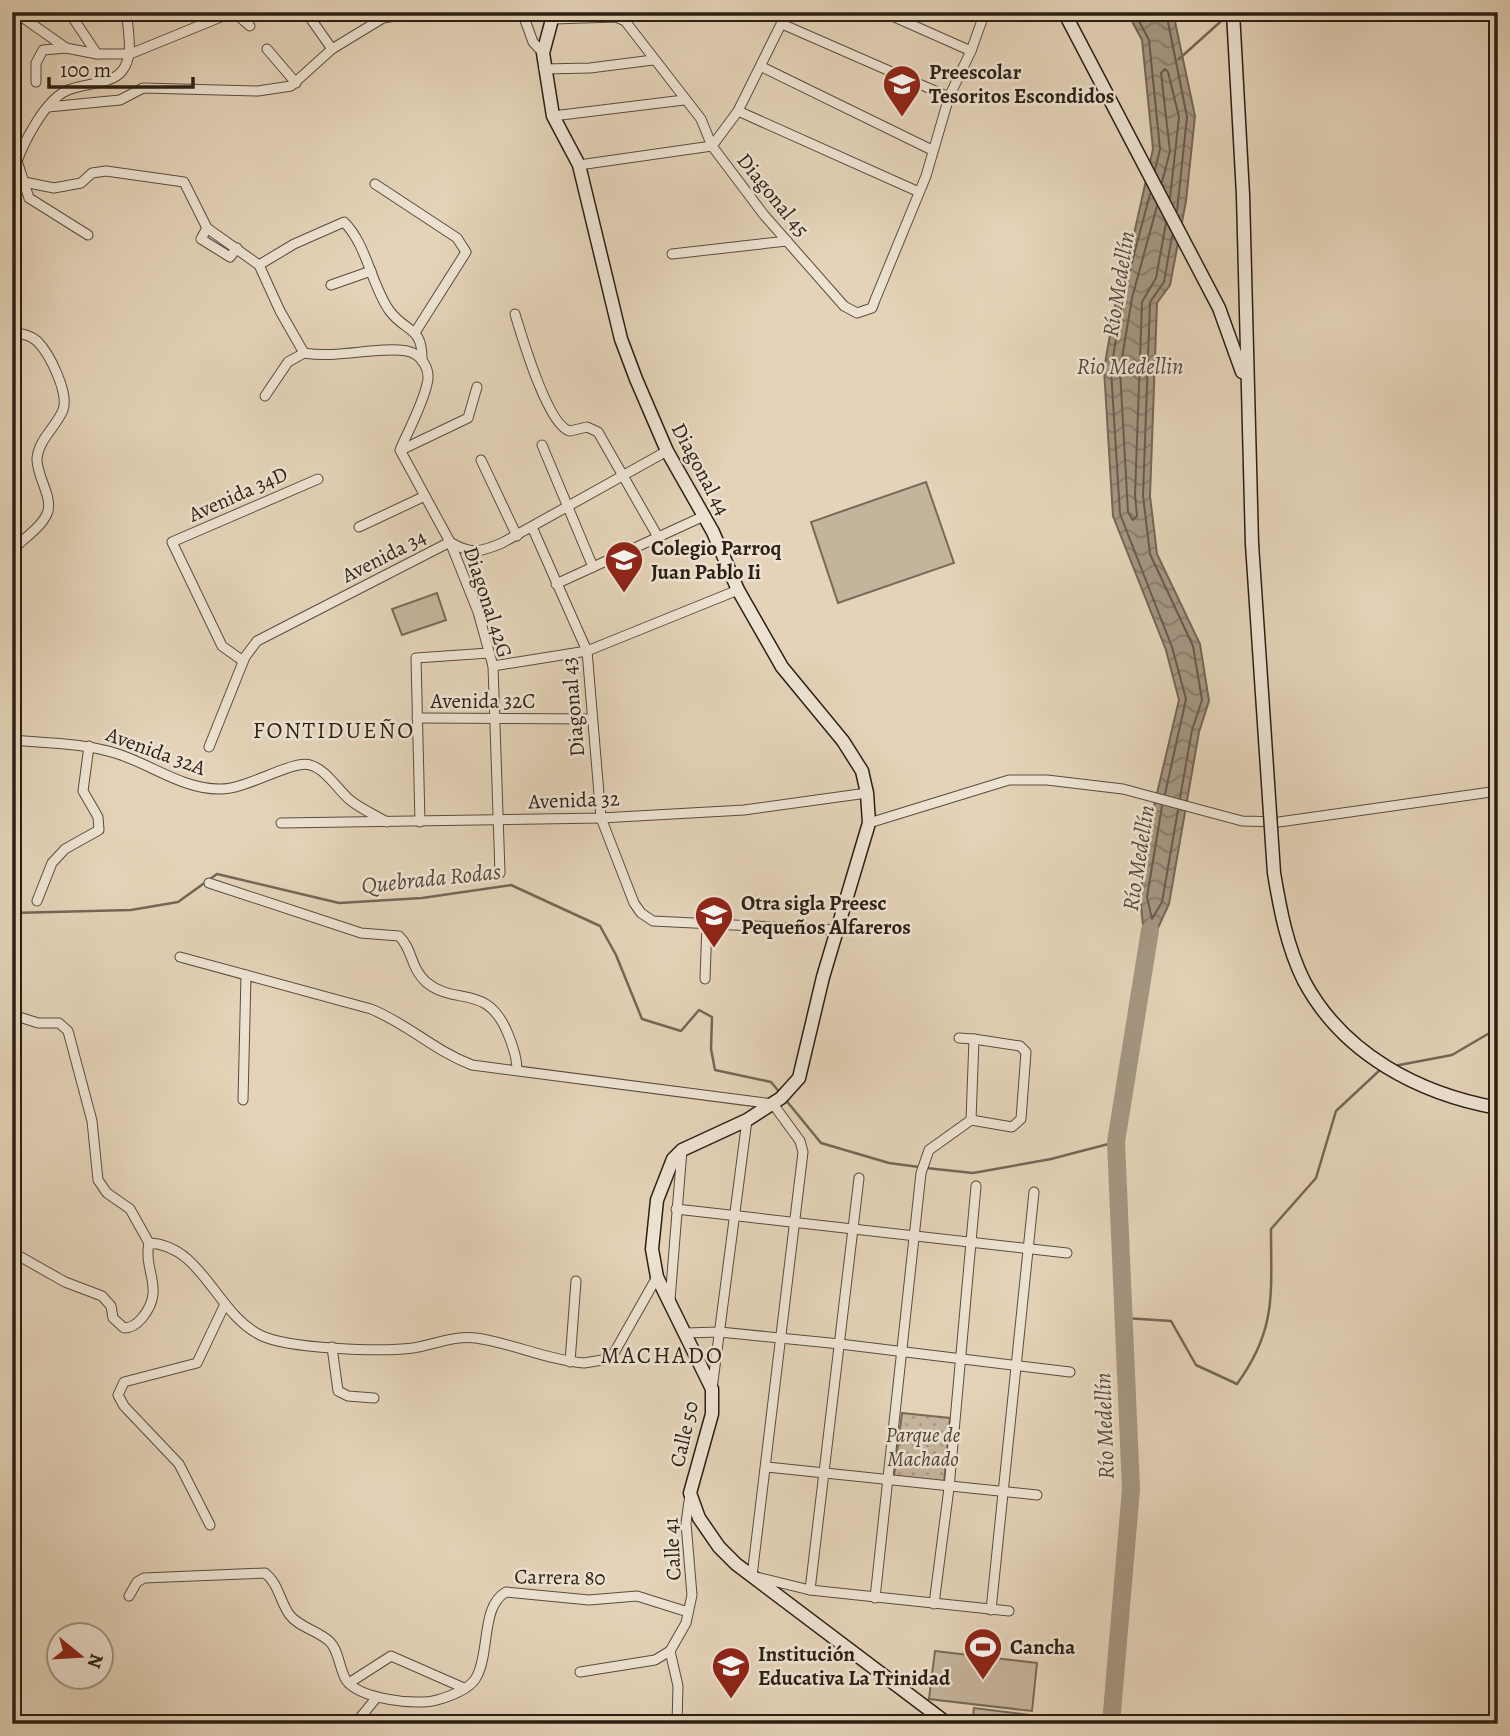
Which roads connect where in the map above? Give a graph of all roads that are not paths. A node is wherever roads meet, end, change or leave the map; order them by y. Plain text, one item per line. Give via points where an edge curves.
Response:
1 (15, 12) edge
2 (69, 12) edge
3 (127, 12) edge
4 (233, 12) edge
5 (306, 12) edge
6 (420, 12) edge
7 (522, 12) edge
8 (787, 12) edge
9 (883, 12) edge
10 (985, 12) edge
11 (1065, 12) edge
12 (1233, 12) edge
13 (553, 16) edge
14 (782, 24) junction
15 (250, 26) dead end
16 (66, 48) junction
17 (332, 48) junction
18 (267, 49) dead end
19 (971, 51) junction
20 (543, 53) junction
21 (97, 54) junction
22 (130, 54) junction
23 (653, 60) junction
24 (762, 67) junction
25 (544, 69) junction
26 (36, 82) dead end
27 (296, 83) junction
28 (949, 97) junction
29 (684, 100) junction
30 (48, 107) junction
31 (738, 111) junction
32 (553, 116) junction
33 (712, 146) junction
34 (932, 150) junction
35 (14, 161) edge
36 (579, 166) junction
37 (24, 182) junction
38 (375, 184) dead end
39 (919, 192) junction
40 (88, 235) dead end
41 (787, 242) junction
42 (672, 254) dead end
43 (259, 265) junction
44 (371, 271) junction
45 (331, 285) dead end
46 (515, 314) dead end
47 (416, 331) junction
48 (12, 333) edge
49 (304, 353) junction
50 (422, 361) junction
51 (477, 387) dead end
52 (1247, 390) junction
53 (265, 396) dead end
54 (542, 445) dead end
55 (400, 450) junction
56 (667, 451) junction
57 (481, 460) dead end
58 (622, 474) junction
59 (318, 478) dead end
60 (425, 496) junction
61 (568, 505) junction
62 (704, 516) junction
63 (359, 527) dead end
64 (533, 527) junction
65 (517, 536) junction
66 (658, 537) junction
67 (450, 542) junction
68 (12, 551) edge
69 (593, 568) junction
70 (556, 584) junction
71 (738, 590) junction
72 (587, 651) junction
73 (489, 653) junction
74 (243, 661) junction
75 (493, 666) junction
76 (417, 718) junction
77 (496, 718) junction
78 (591, 719) junction
79 (12, 740) edge
80 (89, 746) junction
81 (209, 747) dead end
82 (1498, 792) edge
83 (867, 793) junction
84 (601, 818) junction
85 (498, 820) junction
86 (420, 822) junction
87 (869, 822) junction
88 (281, 823) dead end
89 (390, 823) junction
90 (500, 873) dead end
91 (209, 883) dead end
92 (37, 901) dead end
93 (707, 923) junction
94 (836, 930) junction
95 (180, 957) dead end
96 (246, 975) junction
97 (705, 979) dead end
98 (13, 1015) edge
99 (959, 1038) dead end
100 (974, 1039) junction
101 (517, 1070) junction
102 (243, 1100) dead end
103 (777, 1101) junction
104 (1498, 1108) edge
105 (747, 1120) junction
106 (971, 1120) junction
107 (682, 1150) junction
108 (859, 1178) dead end
109 (976, 1186) dead end
110 (1034, 1192) dead end
111 (676, 1209) junction
112 (735, 1215) junction
113 (796, 1223) junction
114 (853, 1230) junction
115 (915, 1237) junction
116 (149, 1243) junction
117 (972, 1243) junction
118 (1029, 1250) junction
119 (12, 1252) edge
120 (1067, 1253) dead end
121 (657, 1277) junction
122 (576, 1281) dead end
123 (670, 1300) junction
124 (225, 1304) junction
125 (720, 1332) junction
126 (685, 1333) junction
127 (782, 1339) junction
128 (840, 1344) junction
129 (332, 1347) junction
130 (903, 1354) junction
131 (961, 1359) junction
132 (570, 1362) junction
133 (1017, 1365) junction
134 (1070, 1372) dead end
135 (712, 1389) junction
136 (374, 1398) dead end
137 (767, 1466) junction
138 (826, 1473) junction
139 (888, 1482) junction
140 (949, 1488) junction
141 (690, 1493) junction
142 (1004, 1493) junction
143 (1037, 1495) dead end
144 (209, 1525) dead end
145 (752, 1576) junction
146 (810, 1590) junction
147 (130, 1596) dead end
148 (875, 1598) junction
149 (934, 1604) junction
150 (991, 1609) junction
151 (1009, 1611) dead end
152 (688, 1612) junction
153 (670, 1651) junction
154 (580, 1672) dead end
155 (349, 1683) junction
156 (464, 1688) junction
157 (377, 1697) junction
158 (355, 1724) edge
159 (677, 1724) edge
160 (948, 1724) edge

1 - 16 street
2 - 21 street
3 - 22 street
4 - 15 street
4 - 22 street
5 - 17 street
6 - 17 street via 383,18
7 - 20 street via 533,42
8 - 14 street, Diagonal 45
9 - 19 street
10 - 19 street
11 - 52 main road via 1219,308
12 - 52 main road
13 - 20 main road, Diagonal 44
13 - 23 street via 616,17 625,21
14 - 24 street, Diagonal 45
14 - 28 street
16 - 21 street
16 - 26 street via 43,51 36,63
17 - 27 street
18 - 27 street
19 - 28 street
20 - 25 main road, Diagonal 44
21 - 22 street
22 - 30 street via 116,76 64,91
23 - 25 street
23 - 29 street
24 - 31 street, Diagonal 45
24 - 34 street
25 - 32 main road, Diagonal 44
27 - 30 street via 258,91 143,88 120,100
28 - 34 street
29 - 32 street
29 - 33 street via 705,124
30 - 35 street
31 - 33 street, Diagonal 45
31 - 39 street
32 - 36 main road, Diagonal 44
33 - 36 street
33 - 41 street, Diagonal 45
34 - 39 street
35 - 37 street
36 - 56 main road, Diagonal 44 via 621,339
37 - 40 street via 29,198
37 - 43 street via 54,188 107,171 184,182 207,228
38 - 47 street via 457,238 466,252
39 - 41 street, Diagonal 45 via 872,308 858,313 844,306
41 - 42 street
43 - 44 street via 341,222 347,224
43 - 49 street
44 - 45 street
44 - 47 street via 389,310
46 - 58 street via 561,427 598,432
47 - 50 street
48 - 68 street via 37,341 65,399 37,458 48,512
49 - 50 street via 406,351
49 - 53 street via 288,362
50 - 55 street via 429,372 427,385
51 - 55 street via 468,418
52 - 104 main road, bridge via 1252,544 1274,873 1282,918 1304,980 1344,1034 1374,1060 1412,1082 1449,1097
54 - 61 street
55 - 60 street, Diagonal 42G
56 - 58 street, Avenida 34
56 - 62 main road, Diagonal 44
57 - 65 street
58 - 61 street, Avenida 34
58 - 66 street
59 - 74 street, Avenida 34D via 172,542 222,646
60 - 63 street
60 - 67 street, Diagonal 42G
61 - 64 street, Avenida 34
61 - 69 street
62 - 66 street
62 - 71 main road, Diagonal 44
64 - 65 street, Avenida 34
64 - 70 street, Diagonal 43
65 - 67 street, Avenida 34 via 479,552 466,552
66 - 69 street
67 - 73 street, Diagonal 42G
67 - 74 street, Avenida 34 via 257,641
69 - 70 street
70 - 72 street, Diagonal 43
71 - 72 street
71 - 83 main road, Diagonal 44 via 782,667 843,741 862,771
72 - 75 street
72 - 78 street, Diagonal 43
73 - 75 street, Diagonal 42G
73 - 76 street via 418,657
74 - 81 street, Avenida 34
75 - 77 street, Diagonal 42G
76 - 77 street, Avenida 32C
76 - 86 street
77 - 78 street, Avenida 32C
77 - 85 street, Diagonal 42G
78 - 84 street, Diagonal 43
79 - 80 street, Avenida 32A
80 - 89 street, Avenida 32A via 203,788 237,788 309,764 350,800
80 - 92 street via 83,791 98,817 99,830 65,849 52,863
82 - 87 street via 1279,822 1242,821 1123,789 1009,780
83 - 84 street, Avenida 32 via 744,810
83 - 87 main road, Diagonal 44
84 - 85 street, Avenida 32
84 - 93 street, Diagonal 43 via 641,913 653,921
85 - 86 street, Avenida 32
85 - 90 street, Diagonal 42G
86 - 89 street, Avenida 32
87 - 94 main road, Diagonal 44
88 - 89 street, Avenida 32
91 - 101 street via 361,933 399,936 424,980 486,1002 498,1014 515,1053
93 - 94 street
93 - 97 street
94 - 103 main road, Diagonal 44 via 799,1078
95 - 96 street
96 - 101 street via 371,1009 442,1053 472,1065
96 - 102 street
98 - 116 street via 38,1023 59,1023 68,1031 92,1121 98,1180 107,1193 130,1209
99 - 100 street
100 - 106 street
100 - 106 street via 1020,1046 1026,1052 1021,1119 1012,1127
101 - 103 street
103 - 105 main road
103 - 113 street via 803,1153
105 - 107 main road
105 - 112 street
106 - 115 street via 929,1150 921,1173
107 - 111 street
107 - 121 main road, Calle 50 via 673,1159 657,1200 652,1249
108 - 114 street
109 - 117 street
110 - 118 street
111 - 112 street
111 - 123 street
112 - 113 street
112 - 125 street
113 - 114 street
113 - 127 street
114 - 115 street
114 - 128 street
115 - 117 street
115 - 130 street
116 - 119 street via 147,1260 155,1290 145,1314 130,1328 118,1325 102,1296 65,1282
116 - 124 street via 178,1250
117 - 118 street
117 - 131 street
118 - 120 street
118 - 133 street
121 - 123 main road, Calle 50
121 - 132 street via 614,1353 602,1360
122 - 132 street
123 - 126 main road, Calle 50
124 - 129 street via 262,1336
124 - 144 street via 197,1363 124,1382 118,1395 179,1465
125 - 126 street
125 - 127 street
125 - 135 street
126 - 135 main road, Calle 50
127 - 128 street
127 - 137 street
128 - 130 street
128 - 138 street
129 - 132 street via 409,1348 475,1338
129 - 136 street via 338,1391
130 - 131 street
130 - 139 street
131 - 133 street
131 - 140 street
133 - 134 street
133 - 142 street
135 - 141 main road, Calle 50 via 712,1414
137 - 138 street
137 - 145 street
138 - 139 street
138 - 146 street
139 - 140 street
139 - 148 street
140 - 142 street
140 - 149 street
141 - 145 main road, Calle 50 via 699,1518 719,1547
141 - 152 street, Calle 41
142 - 143 street
142 - 150 street
145 - 146 street
145 - 160 main road, Calle 50
146 - 148 street
147 - 155 street via 144,1577 265,1573 289,1615 329,1641
148 - 149 street
149 - 150 street
150 - 151 street
152 - 153 street, Calle 41
152 - 156 street, Carrera 80 via 637,1596 589,1600 506,1592 492,1608 476,1679
153 - 154 street via 655,1660
153 - 159 street via 678,1686
155 - 156 street via 391,1656
155 - 157 street
156 - 157 street via 425,1703
157 - 158 street

